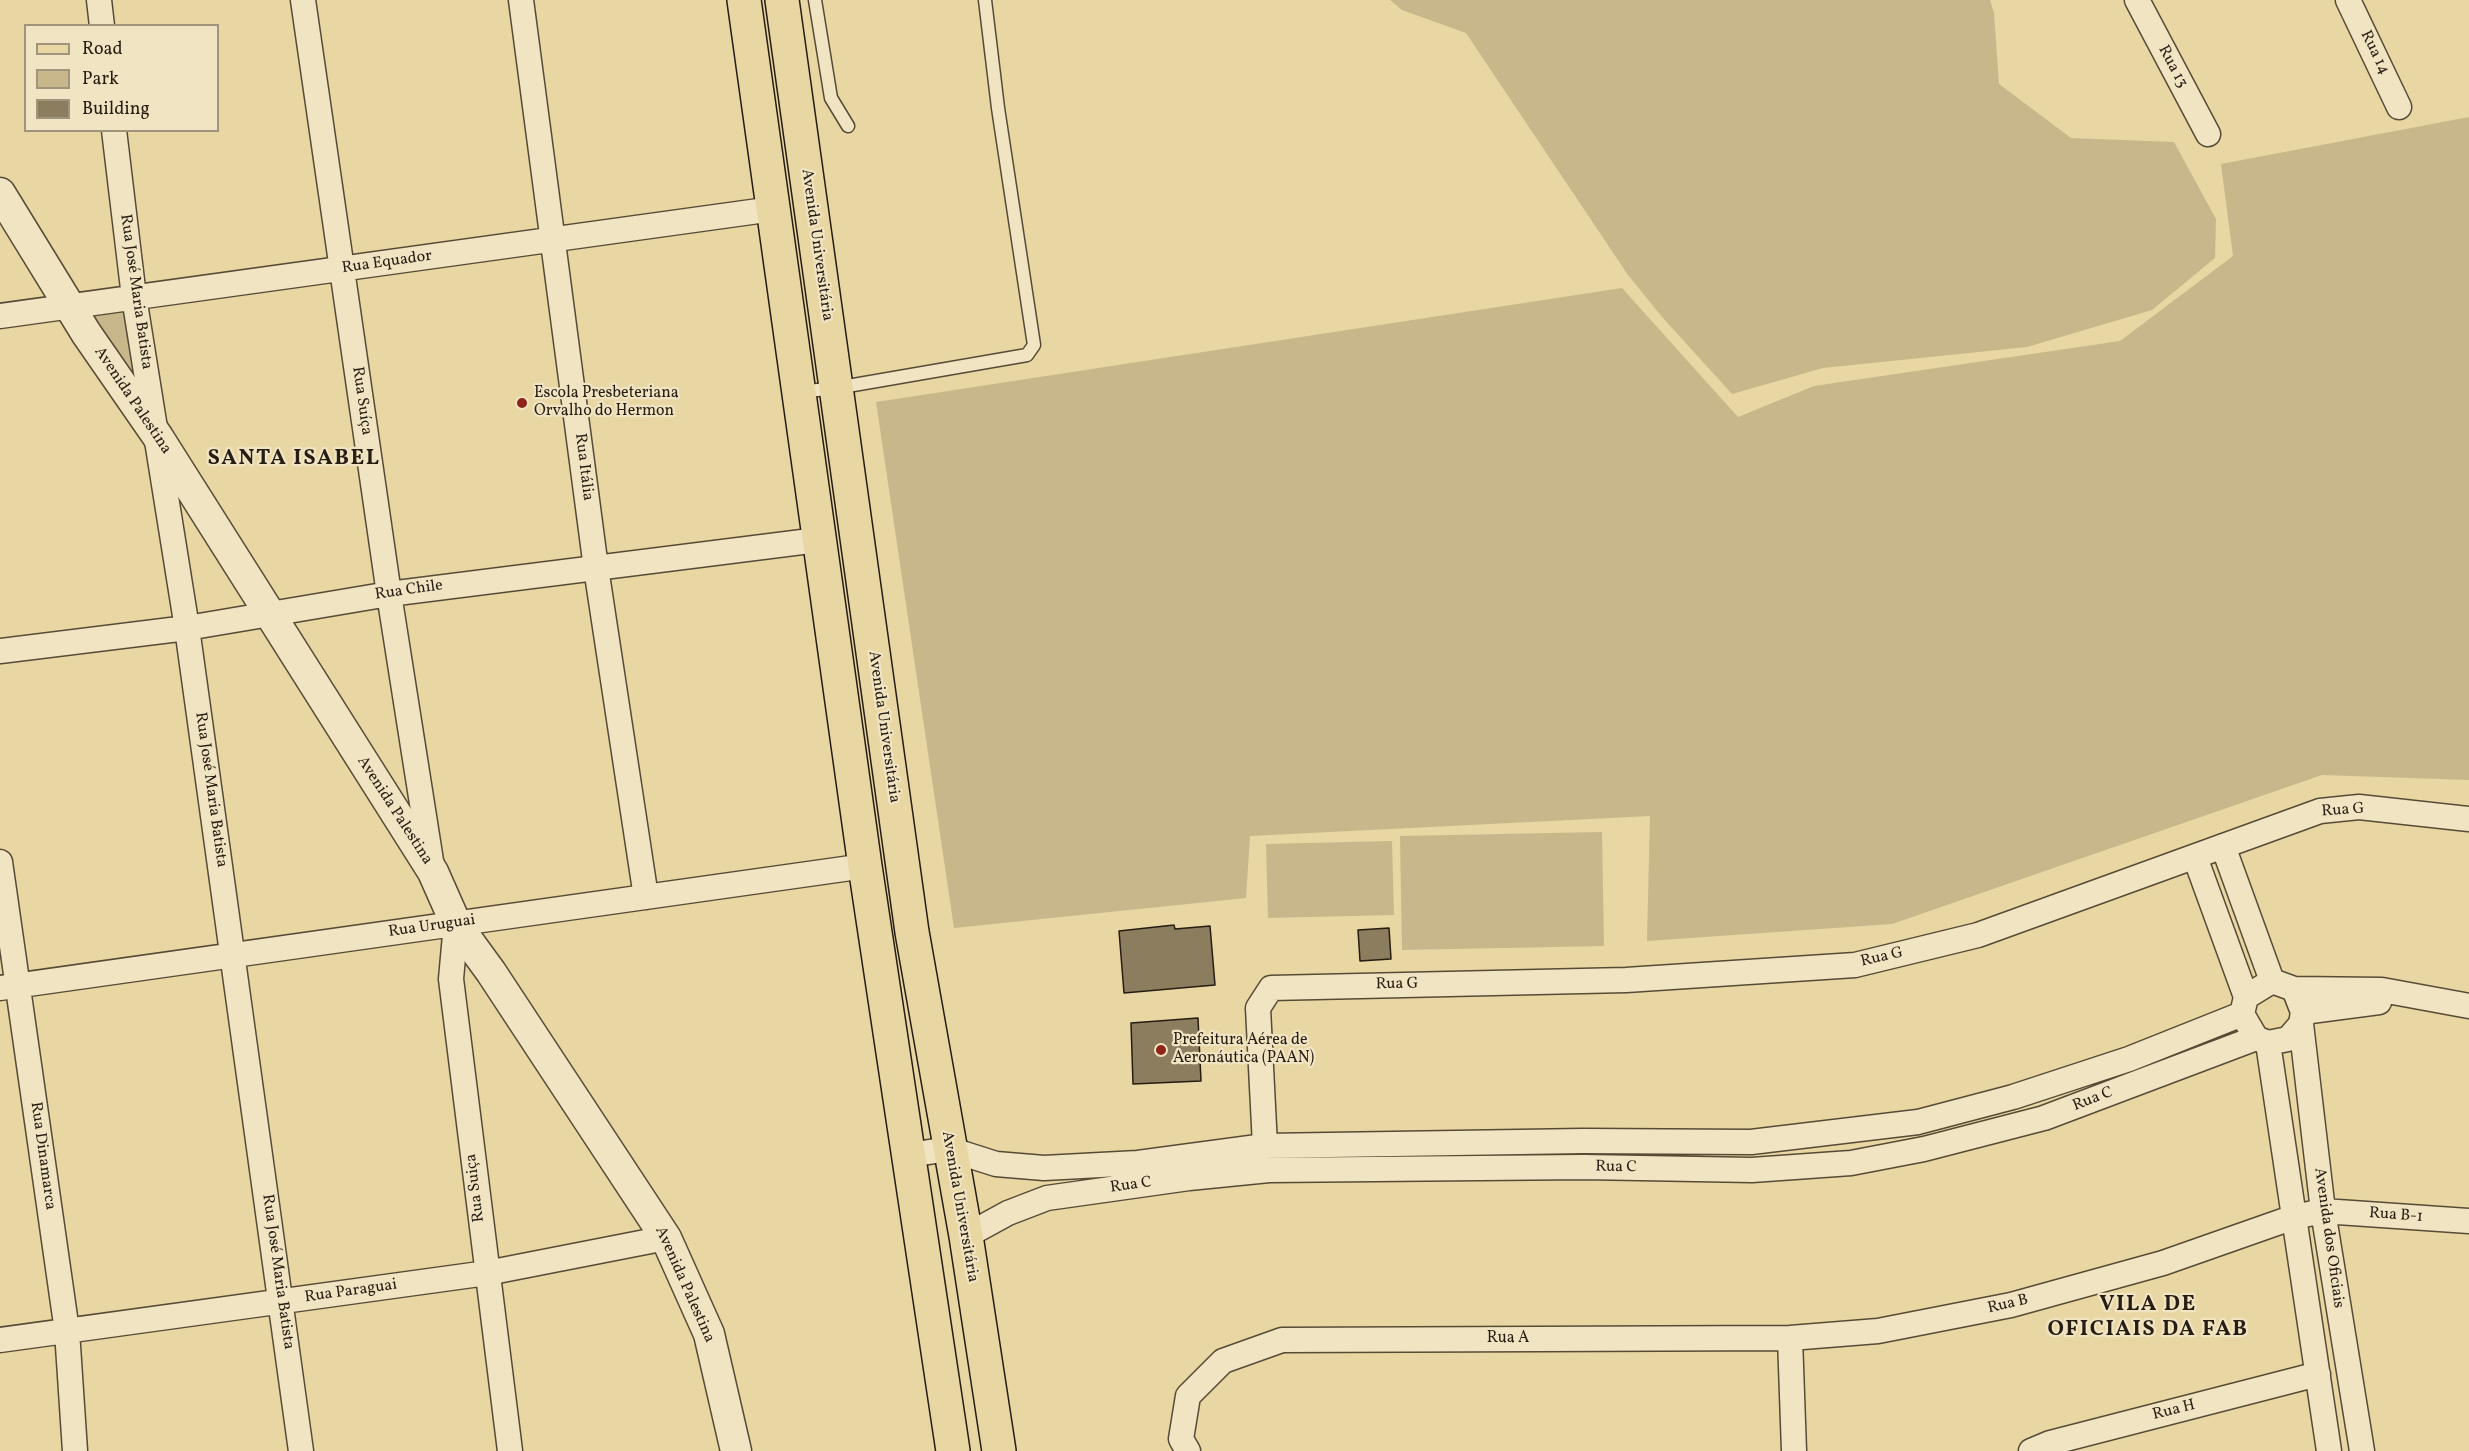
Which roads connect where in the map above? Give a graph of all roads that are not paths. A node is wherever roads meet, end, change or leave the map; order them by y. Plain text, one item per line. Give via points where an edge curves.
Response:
1 (99, 0) edge
2 (303, 0) edge
3 (521, 0) edge
4 (744, 0) edge
5 (782, 0) edge
6 (815, 0) edge
7 (985, 0) edge
8 (2137, 0) edge
9 (2348, 0) edge
10 (102, 24) edge
11 (2399, 107) dead end
12 (848, 126) dead end
13 (114, 132) edge
14 (2208, 134) dead end
15 (0, 193) edge
16 (773, 209) junction
17 (554, 239) junction
18 (342, 269) junction
19 (134, 297) junction
20 (69, 305) junction
21 (0, 316) edge
22 (836, 388) junction
23 (798, 393) junction
24 (158, 437) junction
25 (818, 540) junction
26 (596, 568) junction
27 (389, 594) junction
28 (268, 613) junction
29 (187, 628) junction
30 (0, 651) edge
31 (2469, 819) edge
32 (2223, 846) junction
33 (2195, 857) junction
34 (0, 862) edge
35 (864, 866) junction
36 (433, 872) junction
37 (646, 897) junction
38 (456, 924) junction
39 (233, 955) junction
40 (2283, 985) junction
41 (9, 986) edge
42 (2423, 997) junction
43 (2244, 1006) junction
44 (2469, 1006) edge
45 (2302, 1018) junction
46 (2262, 1040) junction
47 (937, 1080) junction
48 (898, 1086) junction
49 (1918, 1122) junction
50 (1583, 1141) junction
51 (1265, 1146) junction
52 (949, 1149) junction
53 (1924, 1149) junction
54 (909, 1155) junction
55 (1188, 1167) junction
56 (1584, 1167) junction
57 (1044, 1168) junction
58 (1269, 1170) junction
59 (1139, 1174) junction
60 (1047, 1198) junction
61 (2323, 1211) junction
62 (2294, 1217) junction
63 (2469, 1221) edge
64 (966, 1236) junction
65 (666, 1238) junction
66 (487, 1273) junction
67 (281, 1301) junction
68 (67, 1331) junction
69 (1790, 1338) junction
70 (0, 1340) edge
71 (2318, 1374) junction
72 (995, 1419) junction
73 (951, 1438) edge
74 (75, 1451) edge
75 (301, 1451) edge
76 (510, 1451) edge
77 (736, 1451) edge
78 (999, 1451) edge
79 (1188, 1451) edge
80 (1794, 1451) edge
81 (2031, 1451) edge
82 (2329, 1451) edge
83 (2362, 1451) edge

1 - 10 street
2 - 18 street, Rua Suíça
3 - 17 street, Rua Itália
4 - 16 main road
5 - 22 main road, Avenida Universitária
6 - 12 lane via 831,98
7 - 22 lane via 1034,345 1027,355
8 - 14 street, Rua 13
9 - 11 street, Rua 14
13 - 19 street, Rua José Maria Batista
15 - 20 street, Avenida Palestina
16 - 17 street, Rua Equador
16 - 23 main road
17 - 18 street, Rua Equador
17 - 26 street, Rua Itália
18 - 19 street, Rua Equador
18 - 27 street, Rua Suíça
19 - 20 street, Rua Equador
19 - 24 street, Rua José Maria Batista
20 - 21 street, Rua Equador
20 - 24 street, Avenida Palestina
22 - 23 lane
22 - 47 main road, Avenida Universitária via 912,932
23 - 25 main road
24 - 28 street, Avenida Palestina
24 - 29 street, Rua José Maria Batista
25 - 26 street, Rua Chile
25 - 35 main road
26 - 27 street, Rua Chile
26 - 37 street, Rua Itália
27 - 28 street, Rua Chile
27 - 36 street, Rua Suíça
28 - 29 street, Rua Chile
28 - 36 street, Avenida Palestina
29 - 30 street, Rua Chile
29 - 39 street, Rua José Maria Batista
31 - 32 street, Rua G via 2359,807 2320,811
32 - 33 street, Rua G
32 - 40 street, Avenida dos Oficiais
33 - 43 street
33 - 51 street, Rua G via 1978,935 1855,965 1626,980 1271,988 1258,1008
34 - 41 street, Rua Dinamarca
35 - 37 street, Rua Uruguai
35 - 48 main road
36 - 38 street, Avenida Palestina
37 - 38 street, Rua Uruguai
38 - 39 street, Rua Uruguai
38 - 65 street, Avenida Palestina
38 - 66 street, Rua Suiça via 451,979
39 - 41 street, Rua Uruguai
39 - 67 street, Rua José Maria Batista
40 - 42 street via 2382,990
40 - 43 street, Rua C
40 - 45 street, Avenida dos Oficiais
41 - 68 street, Rua Dinamarca
42 - 44 street
42 - 45 street
43 - 46 street
43 - 49 street, Rua C via 2129,1059 2013,1097
45 - 46 street, Rua C via 2288,1039
45 - 61 street, Avenida dos Oficiais
46 - 53 street, Rua C via 2044,1118
46 - 62 street, Avenida dos Oficiais
47 - 48 main road
47 - 52 main road, Avenida Universitária
48 - 54 main road
49 - 50 street, Rua C via 1751,1142
49 - 53 street
50 - 51 street, Rua C
50 - 56 street
51 - 55 street, Rua C
51 - 58 street
52 - 54 street
52 - 57 street, Rua C via 996,1164
52 - 64 main road, Avenida Universitária
53 - 56 street, Rua C via 1851,1163 1752,1170
54 - 73 main road
55 - 58 street, Rua C
55 - 59 street, Rua C
56 - 58 street, Rua C
57 - 59 street, Rua C
57 - 60 street
59 - 60 street, Rua C
60 - 64 street, Rua C
61 - 62 street, Rua B
61 - 63 street, Rua B-1
61 - 83 street, Avenida dos Oficiais
62 - 69 street, Rua B via 2163,1263 2011,1305 1878,1331
62 - 71 street, Avenida dos Oficiais
64 - 72 main road, Avenida Universitária
65 - 66 street, Rua Paraguai
65 - 77 street, Avenida Palestina via 709,1334
66 - 67 street, Rua Paraguai
66 - 76 street, Rua Suiça
67 - 68 street, Rua Paraguai
67 - 75 street, Rua José Maria Batista
68 - 70 street, Rua Paraguai
68 - 74 street, Rua Dinamarca
69 - 79 street, Rua A via 1282,1340 1223,1361 1188,1396 1181,1439
69 - 80 street
71 - 81 street, Rua H
71 - 82 street, Avenida dos Oficiais
72 - 73 main road via 980,1412 955,1418
72 - 78 main road, Avenida Universitária

